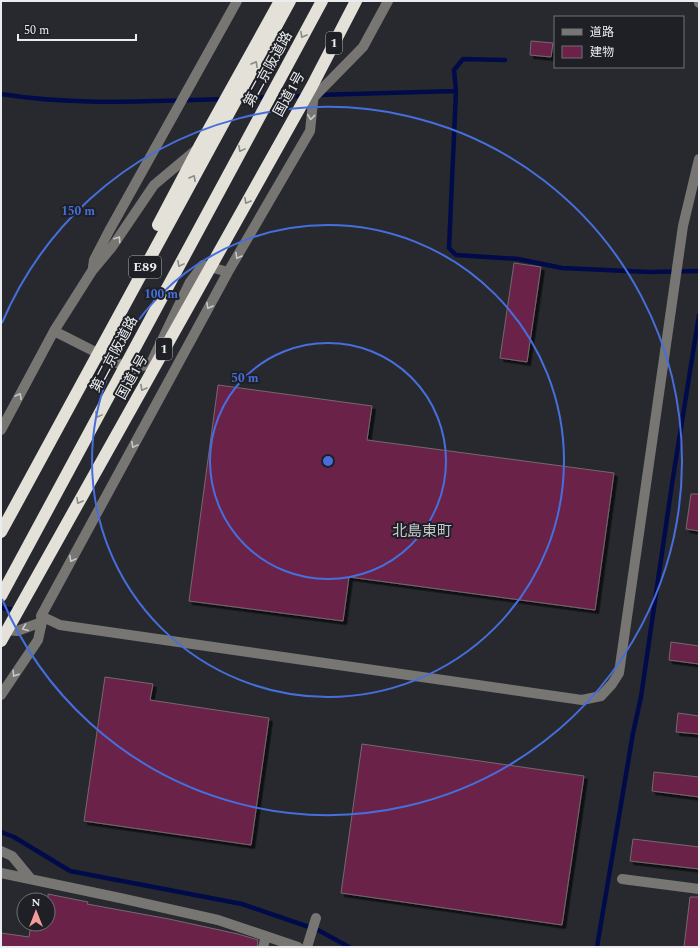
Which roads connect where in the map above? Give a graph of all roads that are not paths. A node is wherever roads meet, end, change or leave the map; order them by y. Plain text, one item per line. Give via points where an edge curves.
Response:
1 (237, 1) edge
2 (280, 1) edge
3 (290, 1) edge
4 (322, 1) edge
5 (356, 1) edge
6 (388, 1) edge
7 (314, 87) junction
8 (199, 147) junction
9 (699, 159) edge
10 (210, 267) junction
11 (92, 271) junction
12 (228, 272) junction
13 (54, 331) junction
14 (93, 351) junction
15 (1, 430) edge
16 (1, 523) edge
17 (1, 532) edge
18 (1, 596) edge
19 (41, 619) junction
20 (7, 630) junction
21 (1, 641) edge
22 (1, 695) edge
23 (1, 851) edge
24 (1, 873) edge
25 (31, 878) junction
26 (622, 879) dead end
27 (699, 889) edge
28 (316, 918) dead end
29 (266, 936) junction
30 (263, 947) edge
31 (298, 947) edge
32 (306, 947) edge

1 - 11 street via 109,231 94,260
2 - 8 highway
17 -> 3 highway, 第二京阪道路 / E89
4 -> 18 highway, 第二京阪道路 / E89
5 - 7 highway, 国道1号 / 1
6 - 7 street via 363,47
7 -> 10 highway, 国道1号 / 1 via 300,106
7 -> 12 street via 310,131
11 -> 8 street via 112,247 154,185
8 - 14 highway
9 - 19 street via 683,226 618,673 601,696 582,700 558,697 60,625
10 - 12 street
10 - 14 street via 203,265 190,282 151,363 131,370
10 -> 20 highway, 国道1号 / 1
11 - 13 street
12 -> 19 street
13 - 14 street
15 -> 13 street
14 - 16 highway via 19,494
19 -> 20 street via 17,632
19 -> 22 street via 38,640
20 - 21 highway, 国道1号 / 1
23 - 25 street via 12,856
24 - 25 street
25 - 29 street via 218,920
26 - 27 street
28 - 32 street
29 - 30 street
29 - 31 street

